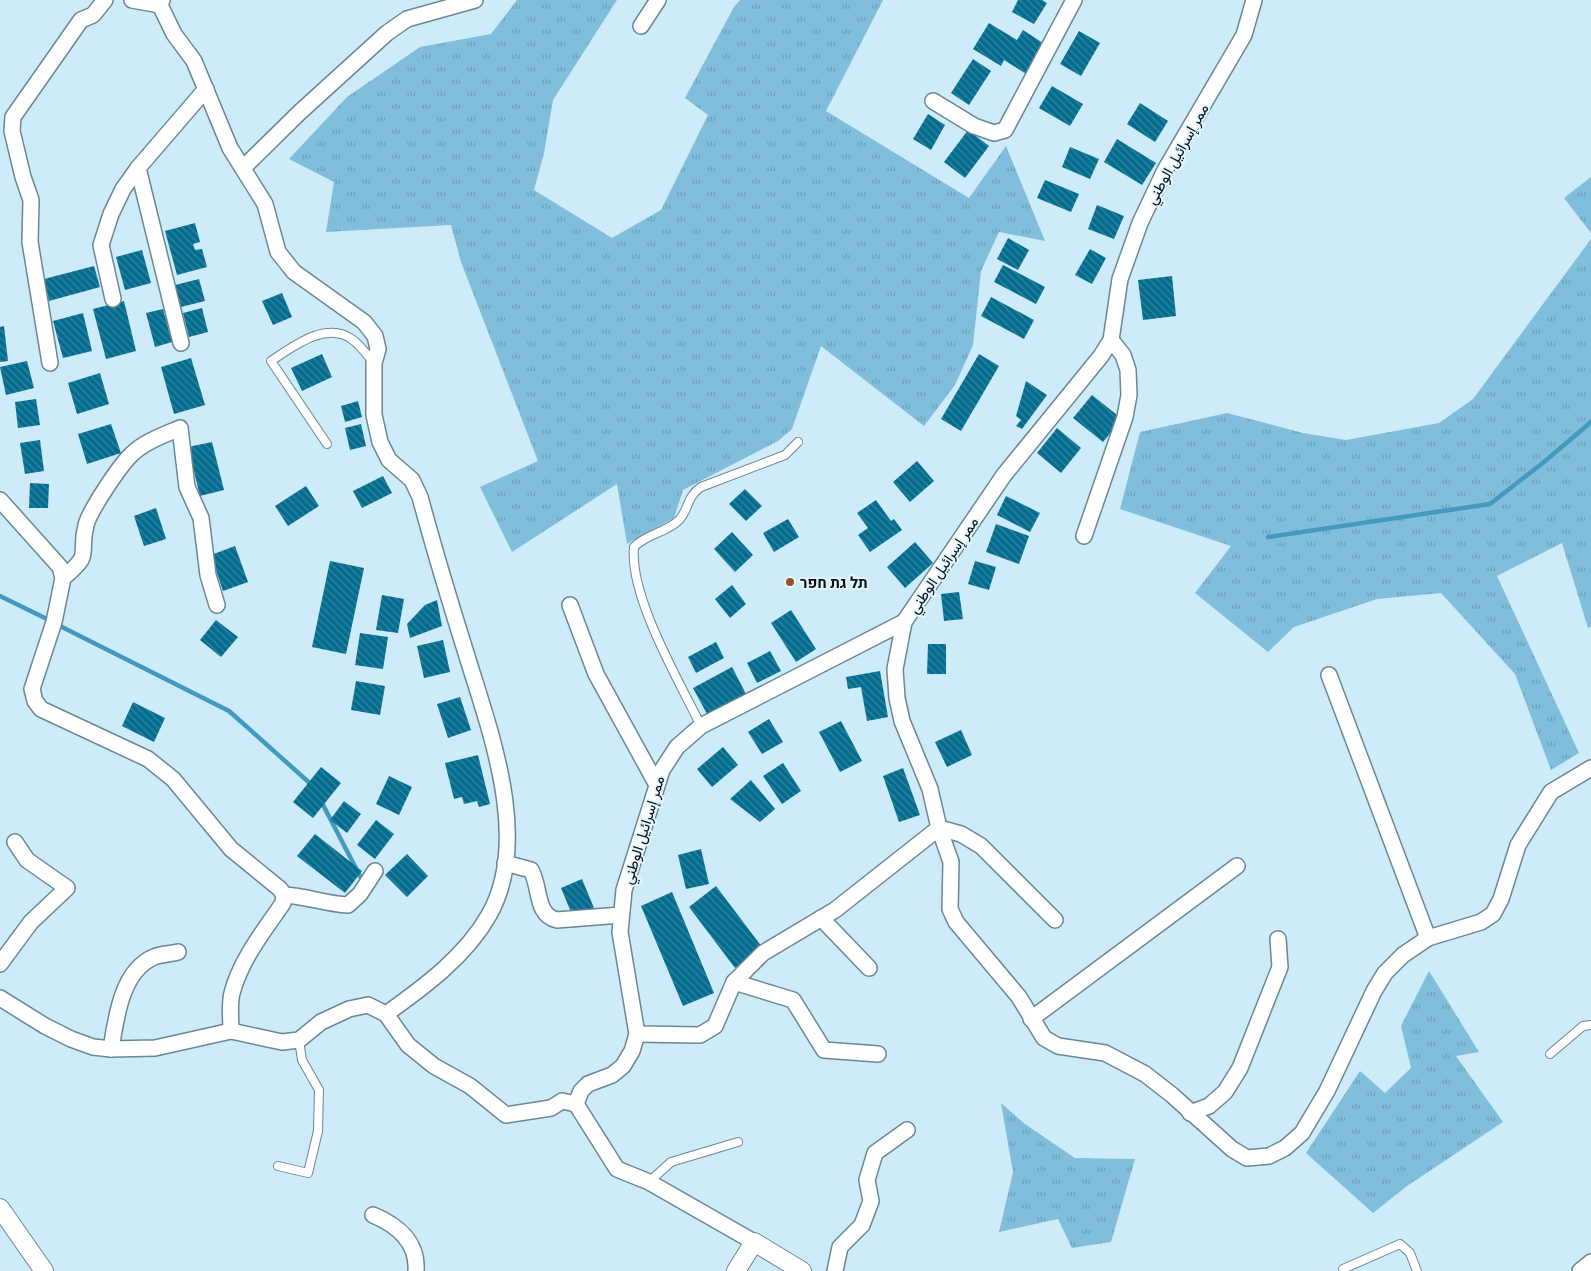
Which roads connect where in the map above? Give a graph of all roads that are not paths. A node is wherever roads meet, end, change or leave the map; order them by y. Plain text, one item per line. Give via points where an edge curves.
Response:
1 (105, 0) edge
2 (132, 0) edge
3 (475, 0) edge
4 (658, 0) edge
5 (1074, 0) edge
6 (1254, 0) edge
7 (161, 3) edge
8 (640, 26) dead end
9 (206, 89) junction
10 (933, 101) dead end
11 (138, 168) junction
12 (243, 168) junction
13 (113, 299) dead end
14 (1110, 340) junction
15 (181, 343) dead end
16 (50, 363) dead end
17 (374, 363) junction
18 (798, 442) dead end
19 (327, 444) dead end
20 (0, 500) edge
21 (1084, 536) dead end
22 (63, 578) junction
23 (217, 605) dead end
24 (570, 605) dead end
25 (904, 622) junction
26 (1329, 675) dead end
27 (701, 726) junction
28 (1591, 768) edge
29 (657, 785) junction
30 (939, 828) junction
31 (14, 842) dead end
32 (505, 863) junction
33 (1237, 866) dead end
34 (374, 872) dead end
35 (284, 895) junction
36 (621, 915) junction
37 (821, 918) junction
38 (1055, 920) dead end
39 (1428, 938) junction
40 (1278, 939) dead end
41 (178, 952) dead end
42 (0, 964) edge
43 (869, 968) dead end
44 (734, 982) junction
45 (0, 998) edge
46 (386, 1014) junction
47 (1031, 1019) junction
48 (1591, 1025) edge
49 (230, 1031) junction
50 (637, 1034) junction
51 (299, 1040) junction
52 (111, 1050) junction
53 (878, 1054) dead end
54 (1550, 1054) dead end
55 (576, 1104) junction
56 (1190, 1113) junction
57 (907, 1130) dead end
58 (738, 1142) dead end
59 (278, 1166) dead end
60 (649, 1182) junction
61 (0, 1208) edge
62 (373, 1215) dead end
63 (754, 1242) junction
64 (1591, 1262) edge
65 (1343, 1269) dead end
66 (44, 1271) edge
67 (416, 1271) edge
68 (736, 1271) edge
69 (802, 1271) edge
70 (835, 1271) edge
71 (1418, 1271) edge
72 (1580, 1271) edge

1 - 16 street via 93,15 81,20 13,117 12,131 31,200 30,242
2 - 7 street
3 - 12 street via 407,19 387,33
4 - 8 street
5 - 10 street via 1005,130 994,133 974,126
6 - 14 street, ممر إسرائيل الوطني via 1244,35 1165,170 1140,223 1120,279
7 - 9 street via 174,34 194,61
9 - 11 street
9 - 12 street via 230,148
11 - 13 street via 111,214 102,245
11 - 15 street
12 - 17 street via 265,204 278,252 294,272 364,322 376,336 378,350
14 - 21 street via 1123,355 1128,370 1129,395 1125,417
14 - 25 street, ممر إسرائيل الوطني via 1101,356 1004,475
17 - 19 lane via 353,340 329,331 271,361
17 - 32 street via 374,415 380,442 389,460 412,480 420,497 494,744 504,789
18 - 27 lane via 785,455 701,487 692,493 676,523 641,540 634,547 641,596 655,633
20 - 22 street via 60,567
22 - 23 street via 80,564 85,554 86,525 92,512 132,454 180,428 187,487 201,518 208,575
22 - 35 street via 54,622 32,688 35,702 41,709 148,759 164,770 231,849
24 - 29 street via 596,674
25 - 27 street, ممر إسرائيل الوطني
25 - 30 street via 895,668 897,698 902,721 930,789
26 - 39 street
27 - 29 street, ممر إسرائيل الوطني via 677,747 662,770
28 - 39 street via 1551,792 1518,845 1501,900 1493,914 1475,924
29 - 36 street, ممر إسرائيل الوطني via 624,890
30 - 37 street
30 - 38 street via 961,834 981,846
30 - 47 street via 951,862 950,909 956,922 1019,997
31 - 42 street via 27,860 67,888 31,922
32 - 36 street via 531,870 542,911 548,918
32 - 46 street via 490,914 468,945 424,987
33 - 47 street
34 - 35 street via 360,894 348,905
35 - 49 street via 283,902 238,975 232,995
36 - 50 street, ممر إسرائيل الوطني via 620,932
37 - 43 street
37 - 44 street via 763,953
39 - 56 street via 1403,955 1385,973 1327,1091 1302,1133 1286,1148 1269,1156 1247,1158
40 - 56 street via 1280,967 1240,1068 1225,1092 1209,1106
41 - 52 street via 154,957 135,971 125,992
44 - 50 street via 715,1026 700,1035
44 - 53 street via 793,1000 824,1050
45 - 52 street via 71,1039
46 - 51 street via 368,1005 349,1009 321,1022
46 - 55 street via 408,1045 434,1066 470,1086 506,1115 551,1108 562,1101
47 - 56 street via 1044,1038 1058,1046 1105,1053 1145,1074
48 - 54 lane via 1583,1026
49 - 51 street via 282,1042
49 - 52 street via 155,1048
50 - 55 street via 623,1066 612,1075 588,1084 580,1092
51 - 59 lane via 302,1060 319,1090 315,1148 308,1173
55 - 60 street via 617,1169
57 - 70 street via 875,1152 867,1180 871,1201 862,1224 840,1247
58 - 60 lane via 671,1162
60 - 63 street
61 - 66 street
62 - 67 street via 391,1222 404,1234 413,1250
63 - 68 street
63 - 69 street
64 - 72 street
65 - 71 lane via 1400,1244 1410,1253

